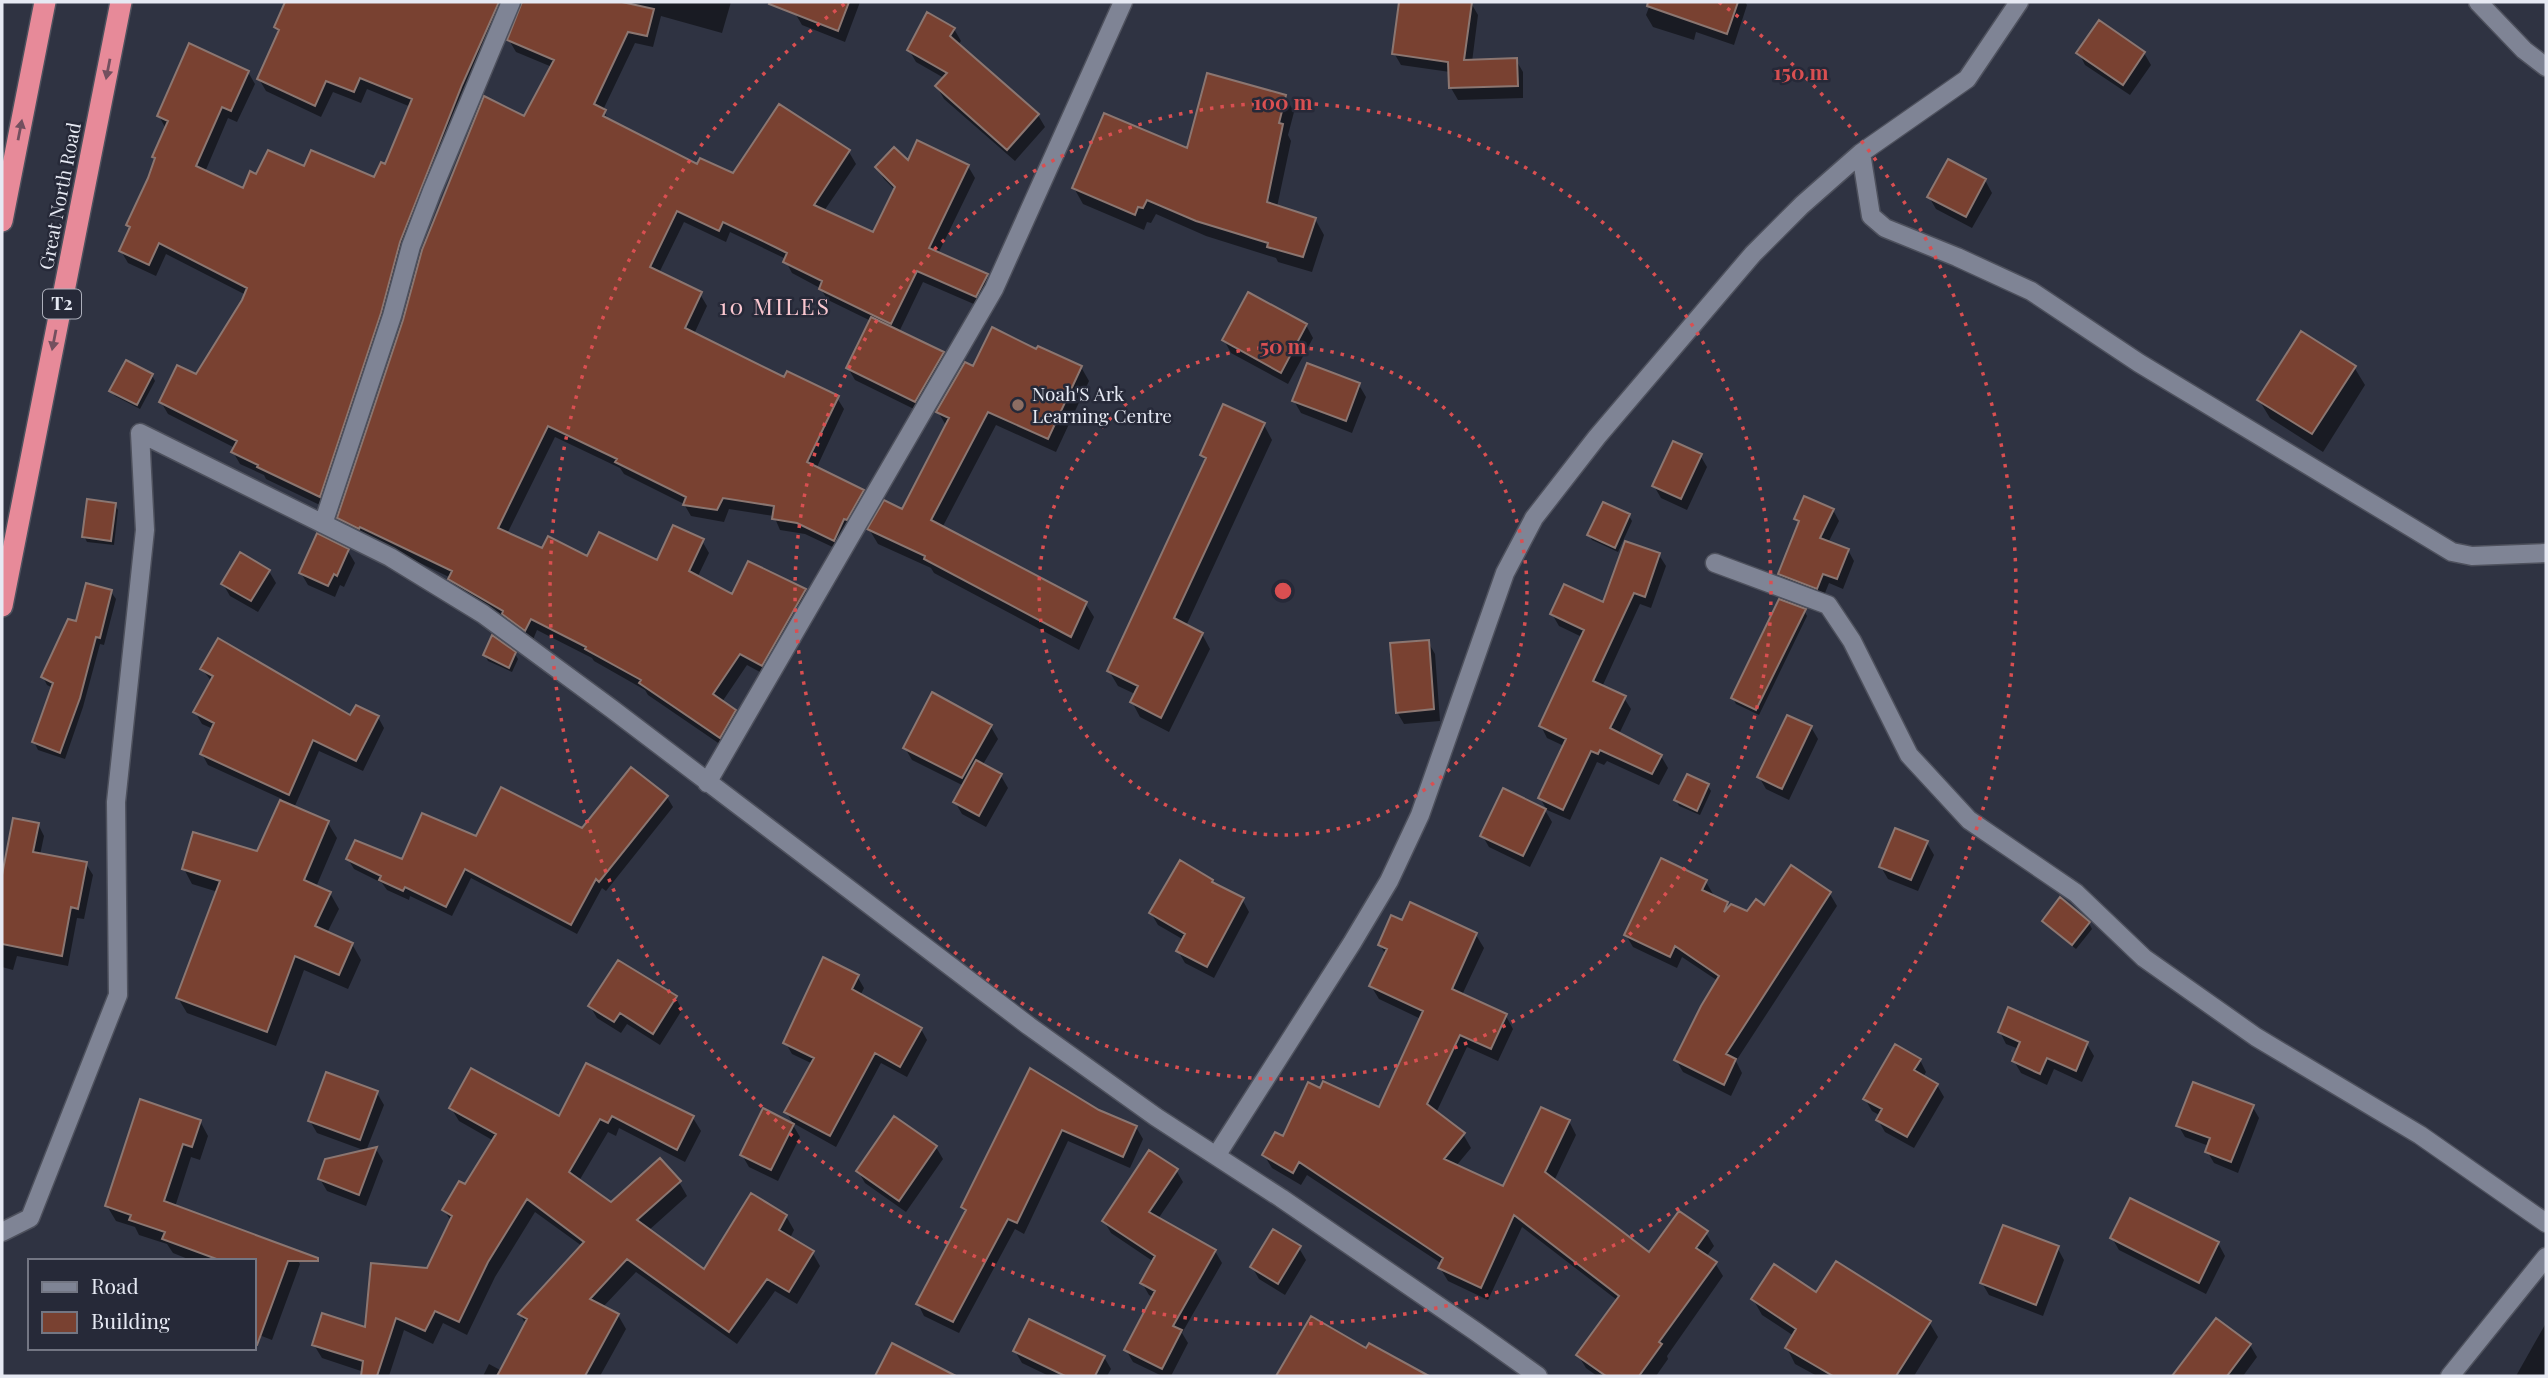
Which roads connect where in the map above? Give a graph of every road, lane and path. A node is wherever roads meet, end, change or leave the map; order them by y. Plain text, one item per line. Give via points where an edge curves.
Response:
1 (45, 2) edge
2 (121, 2) edge
3 (511, 2) edge
4 (1123, 2) edge
5 (2019, 2) edge
6 (2478, 2) edge
7 (2546, 67) edge
8 (1861, 153) junction
9 (2, 221) edge
10 (323, 524) junction
11 (2546, 553) edge
12 (1715, 563) dead end
13 (2, 606) edge
14 (707, 783) junction
15 (1216, 1156) junction
16 (2546, 1223) edge
17 (2, 1232) edge
18 (2546, 1257) edge
19 (1538, 1376) edge
20 (2450, 1376) edge

9 -> 1 highway
2 -> 13 highway, Great North Road / T2
3 - 10 street via 411,246
4 - 14 street via 994,289
5 - 8 street via 1967,79
6 - 7 street
8 - 11 street via 1871,216 1885,228 2031,291 2139,363 2452,552 2472,556
8 - 15 street via 1753,254 1534,518 1505,573 1425,803 1389,881
10 - 14 street via 390,557 483,614
10 - 17 street via 140,433 145,530 116,802 118,995 30,1218
12 - 16 street via 1828,606 1852,641 1909,755 1969,820 2076,893 2144,958 2256,1037 2420,1135
14 - 15 street via 1029,1026
15 - 19 street
18 - 20 street

